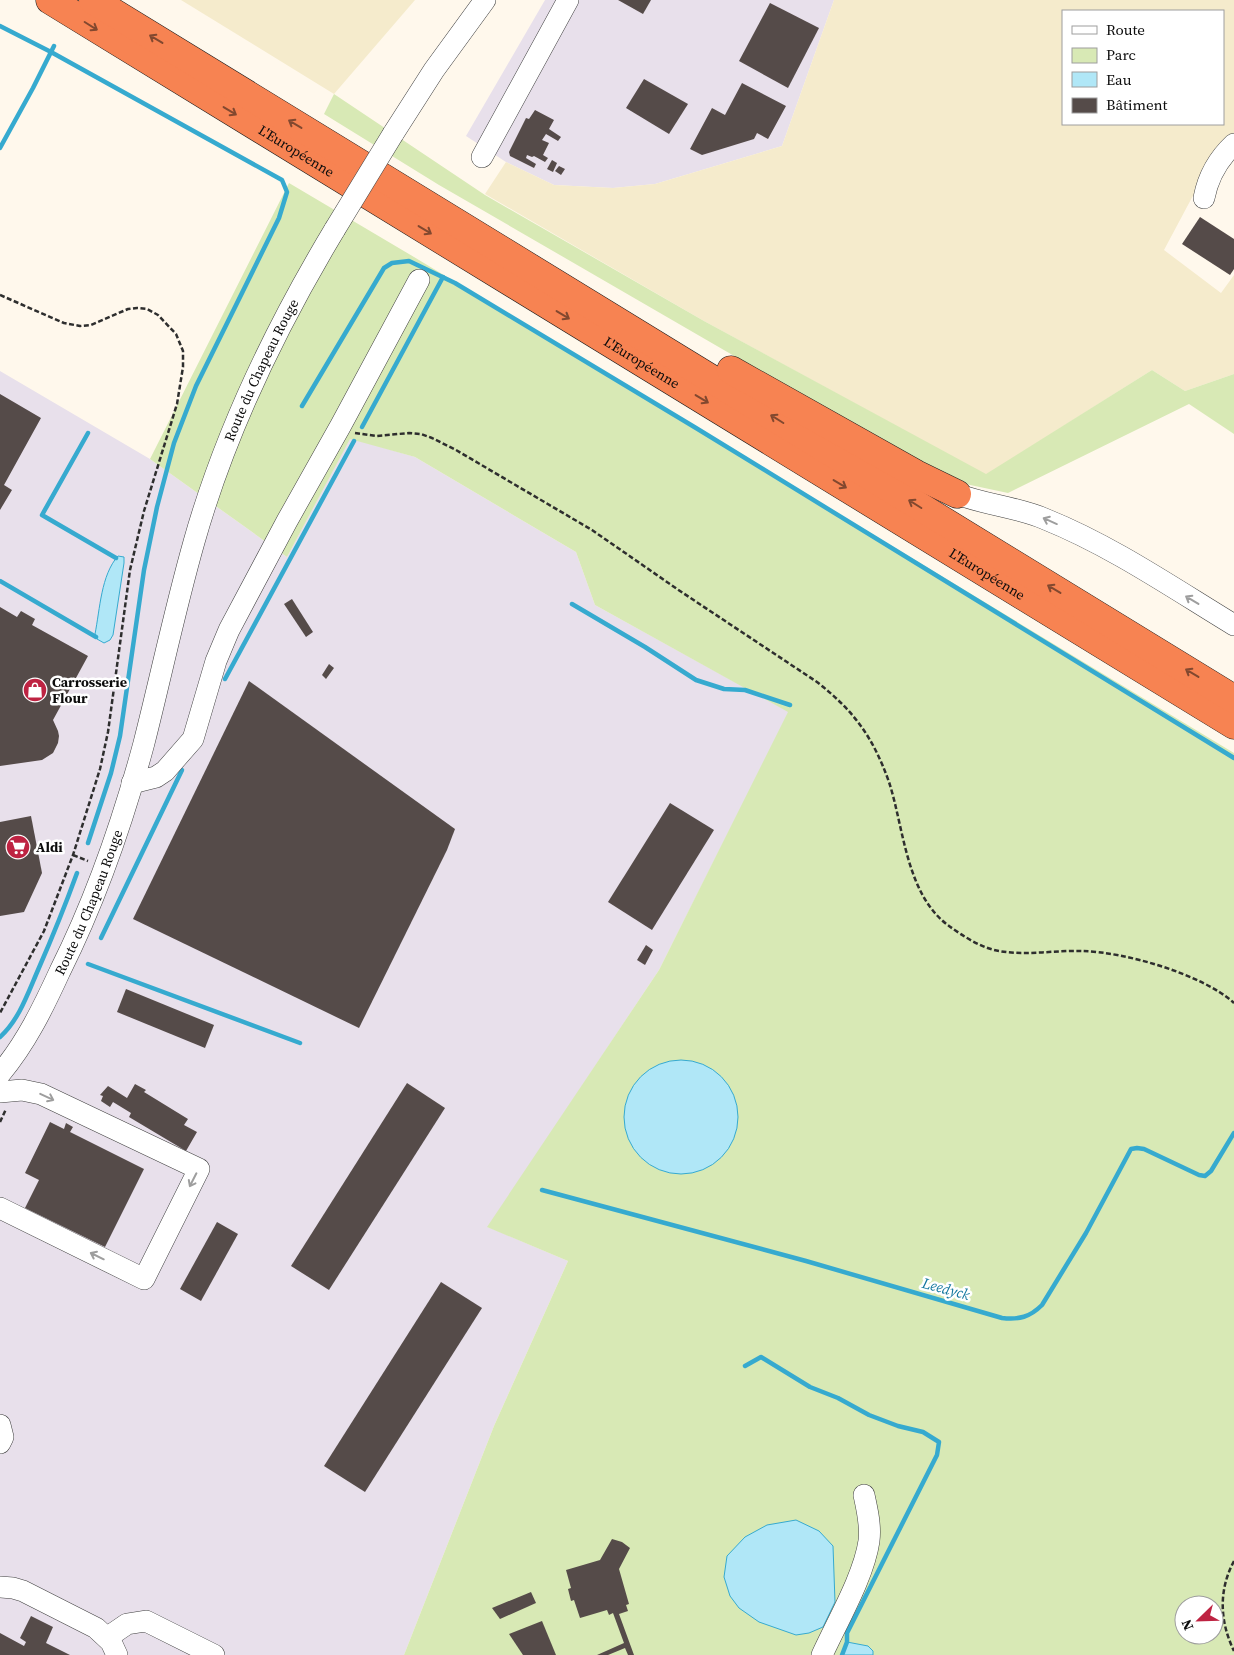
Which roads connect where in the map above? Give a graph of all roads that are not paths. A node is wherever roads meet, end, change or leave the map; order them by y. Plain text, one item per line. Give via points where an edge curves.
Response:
1 (50, 0) edge
2 (93, 0) edge
3 (486, 0) edge
4 (568, 0) edge
5 (329, 144) junction
6 (1234, 144) edge
7 (482, 157) dead end
8 (1204, 198) dead end
9 (419, 280) dead end
10 (957, 494) joint
11 (1234, 625) edge
12 (1234, 699) edge
13 (1234, 726) edge
14 (132, 783) junction
15 (37, 1018) junction
16 (0, 1057) edge
17 (0, 1074) edge
18 (0, 1092) edge
19 (0, 1208) edge
20 (0, 1425) edge
21 (0, 1443) edge
22 (864, 1495) dead end
23 (0, 1587) edge
24 (112, 1646) edge
25 (214, 1655) edge
26 (822, 1655) edge

1 -> 13 highway, L'Européenne
5 -> 2 highway, L'Européenne
3 - 14 street, Route du Chapeau Rouge, bridge via 438,64 393,134 307,276 271,345 239,416 196,535
4 - 7 street
5 - 10 highway
12 -> 5 highway, L'Européenne
6 - 8 street via 1216,165
9 - 14 street via 225,639 196,734 160,775
11 -> 10 street via 1124,558 1054,523
14 - 15 street, Route du Chapeau Rouge via 92,901
15 - 16 street, Route du Chapeau Rouge
15 - 17 street, Route du Chapeau Rouge
18 -> 19 street via 22,1090 41,1094 199,1169 144,1279
20 - 21 street via 3,1437
22 - 26 street via 869,1526 866,1555
23 - 24 street via 22,1591 91,1625
24 - 25 street via 127,1624 146,1621

